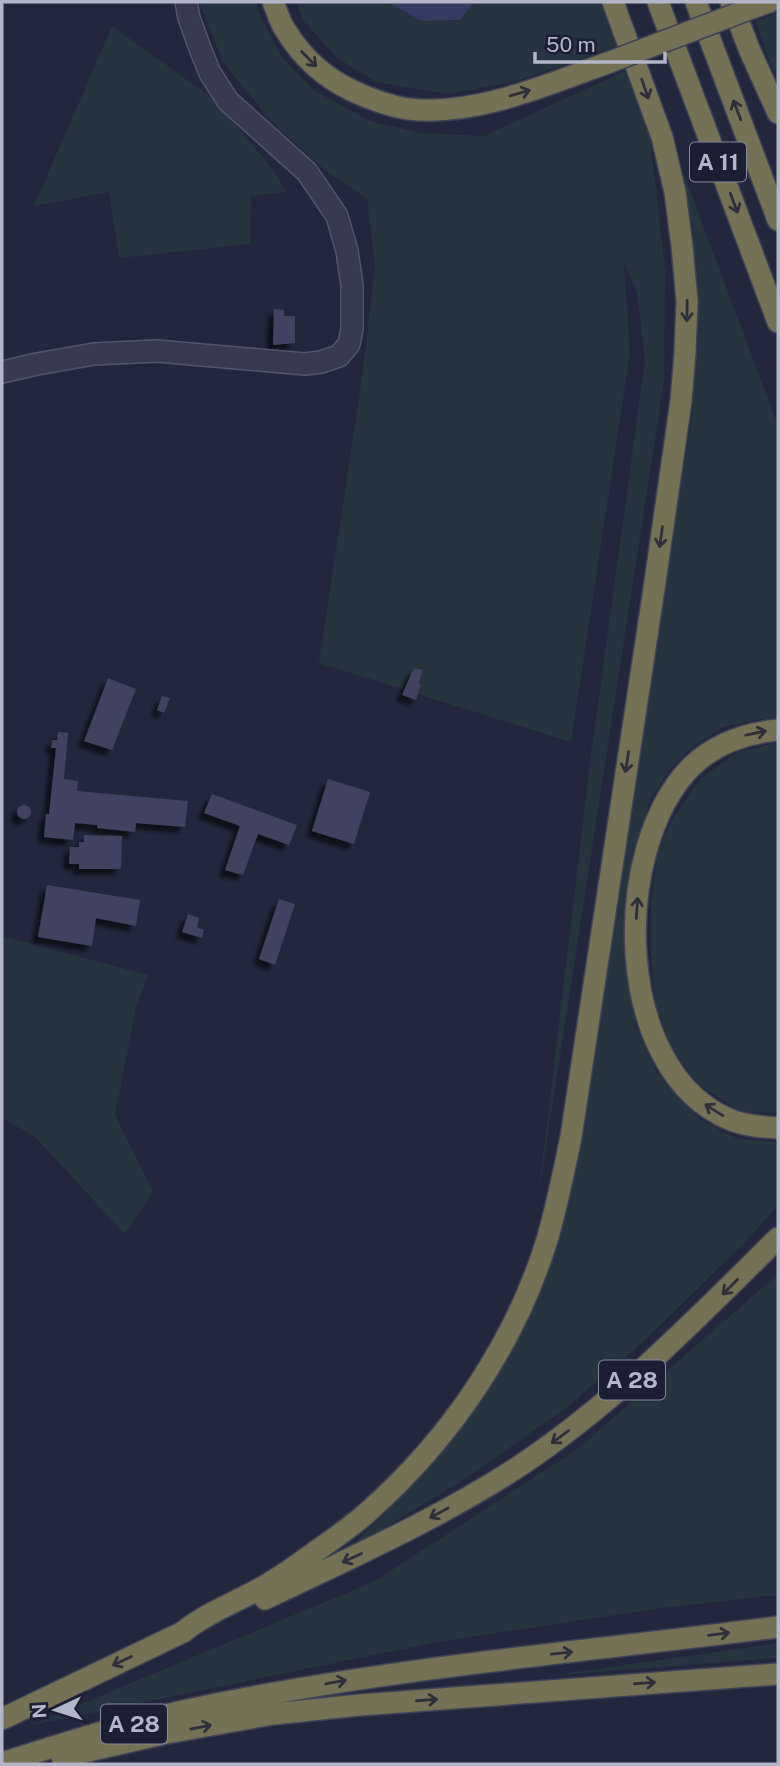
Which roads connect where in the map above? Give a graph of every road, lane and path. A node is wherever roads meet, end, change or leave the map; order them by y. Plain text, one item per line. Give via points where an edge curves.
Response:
1 (186, 2) edge
2 (273, 2) edge
3 (613, 2) edge
4 (658, 2) edge
5 (696, 2) edge
6 (751, 4) edge
7 (778, 113) edge
8 (778, 220) edge
9 (778, 322) edge
10 (2, 372) edge
11 (778, 730) edge
12 (778, 1128) edge
13 (778, 1238) edge
14 (778, 1627) edge
15 (183, 1632) junction
16 (778, 1674) edge
17 (2, 1719) edge
18 (2, 1763) edge
19 (15, 1764) edge

1 - 10 street via 210,73 228,101 307,172 337,216 352,285 349,344 339,356 305,364 156,351 94,354
2 -> 6 highway, bridge via 284,30 317,68 373,100 409,109 449,109 535,89
3 -> 15 highway via 662,137 675,192 687,301 685,353 571,1137 547,1241 509,1331 469,1398 392,1490 283,1574
4 -> 9 highway, A 11
8 -> 5 highway, A 11
6 - 7 highway via 750,51
12 -> 11 highway via 757,1127 720,1114 675,1075 648,1022 636,944 643,866 659,814 670,795 691,767 716,748 756,732
13 -> 15 highway, A 28 via 629,1383 515,1469 370,1550 200,1630
18 -> 14 highway, A 28 via 209,1705 348,1680
15 -> 17 highway, A 28
19 -> 16 highway via 273,1714

